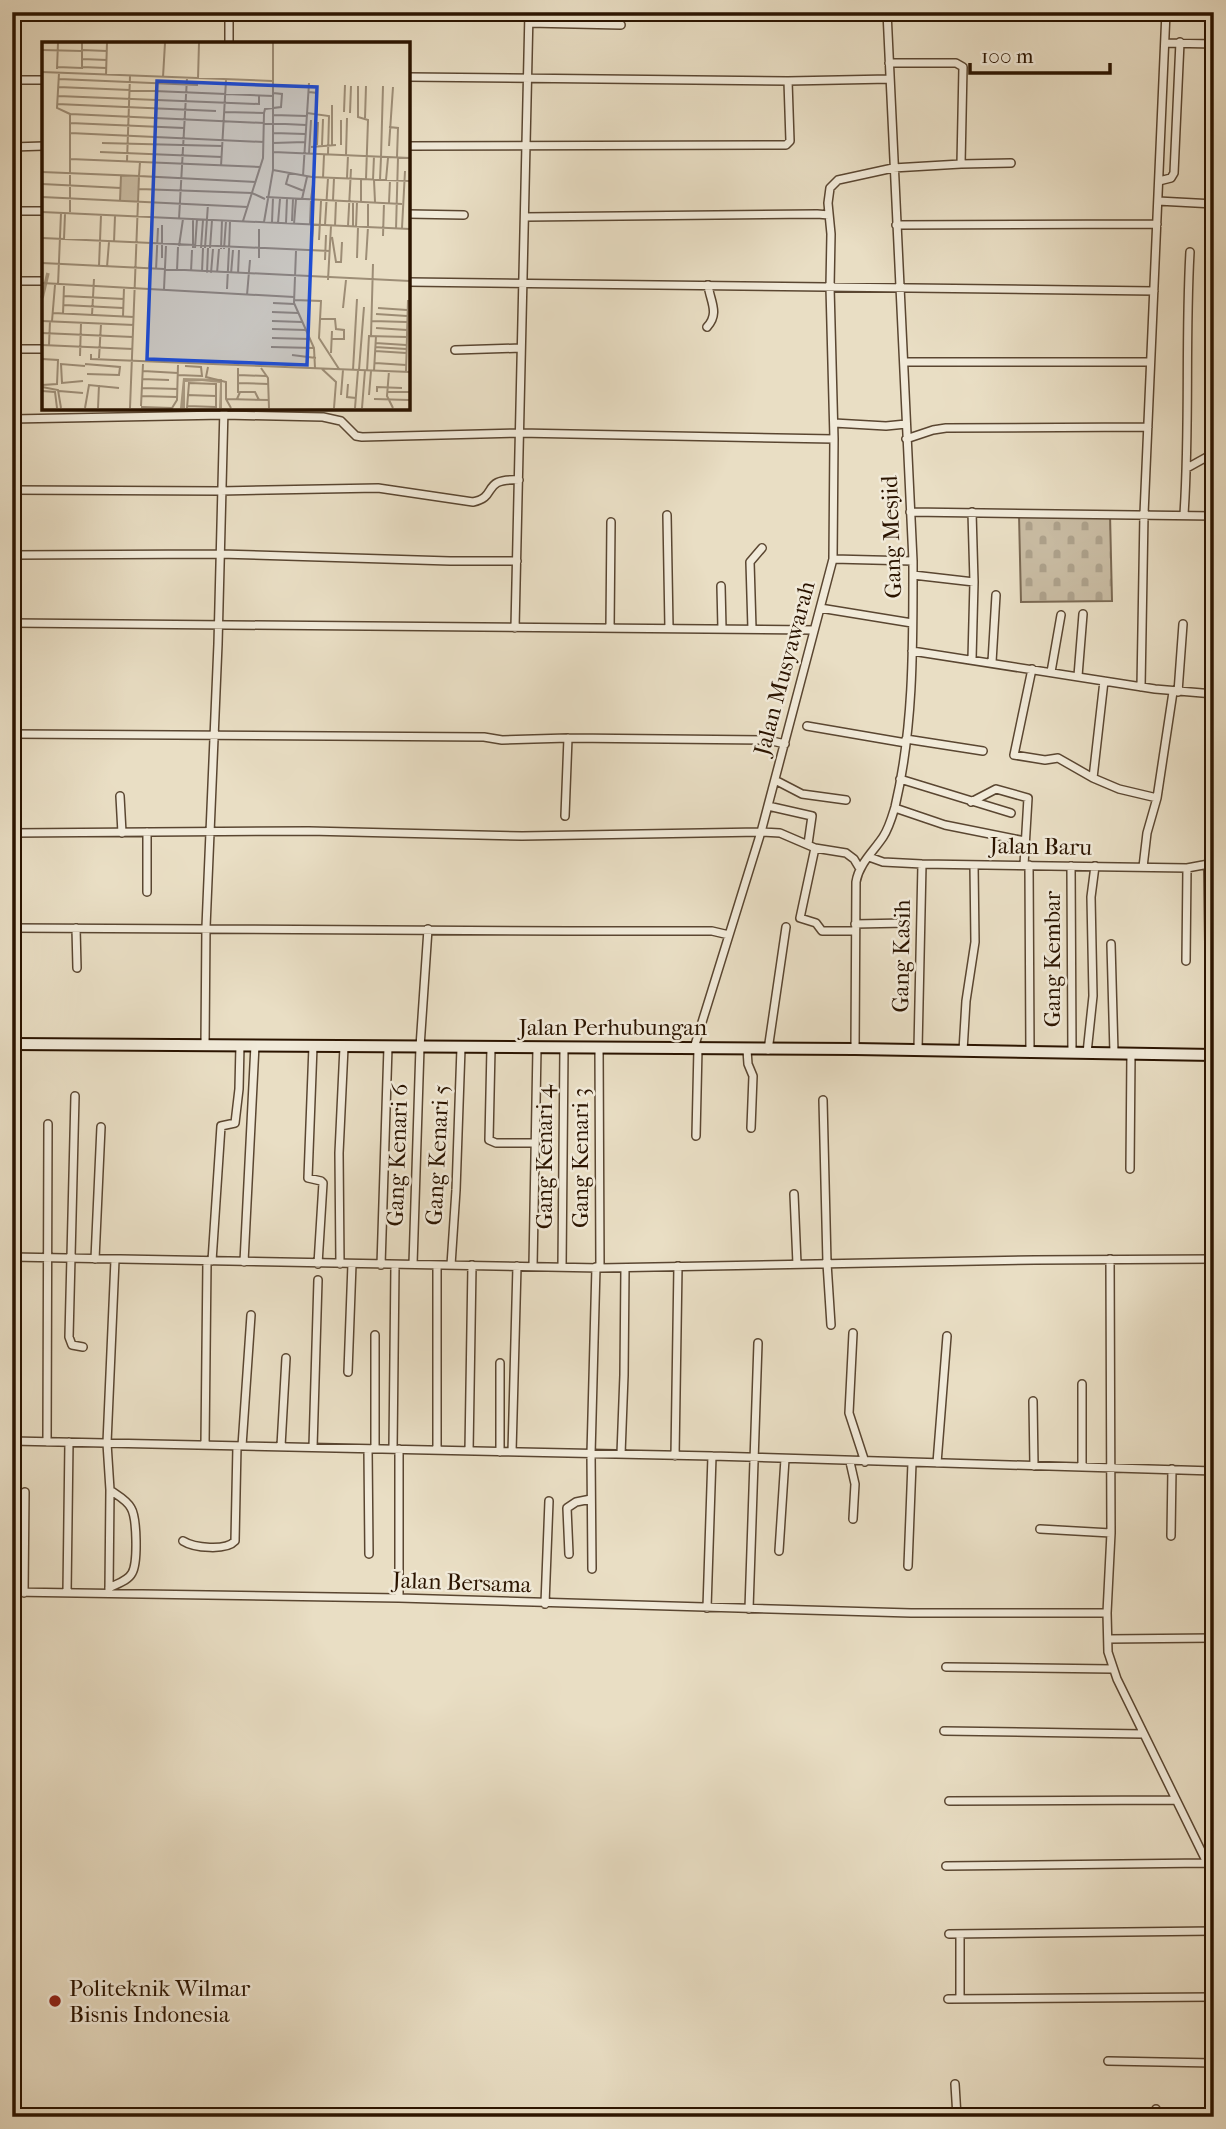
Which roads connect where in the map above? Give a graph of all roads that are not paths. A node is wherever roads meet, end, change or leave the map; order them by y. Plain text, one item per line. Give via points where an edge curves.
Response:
1 (529, 12) edge
2 (887, 12) edge
3 (1166, 12) edge
4 (229, 15) edge
5 (12, 16) edge
6 (314, 17) dead end
7 (529, 23) junction
8 (621, 24) dead end
9 (229, 42) edge
10 (1180, 42) junction
11 (1165, 43) junction
12 (1214, 44) edge
13 (889, 63) junction
14 (410, 77) edge
15 (526, 77) junction
16 (890, 79) junction
17 (12, 80) edge
18 (42, 80) edge
19 (788, 81) junction
20 (42, 146) edge
21 (410, 146) edge
22 (12, 147) edge
23 (524, 147) junction
24 (1011, 163) dead end
25 (961, 164) junction
26 (893, 168) junction
27 (1159, 181) junction
28 (1158, 201) junction
29 (1214, 204) edge
30 (12, 211) edge
31 (42, 211) edge
32 (410, 214) edge
33 (464, 215) dead end
34 (829, 215) junction
35 (525, 218) junction
36 (1157, 224) junction
37 (896, 225) junction
38 (1190, 252) dead end
39 (12, 281) edge
40 (42, 281) edge
41 (410, 282) edge
42 (523, 283) junction
43 (708, 285) junction
44 (830, 287) junction
45 (899, 289) junction
46 (1154, 291) junction
47 (707, 327) dead end
48 (522, 348) junction
49 (12, 349) edge
50 (42, 349) edge
51 (455, 350) dead end
52 (904, 362) junction
53 (1150, 362) junction
54 (224, 411) edge
55 (12, 419) edge
56 (834, 423) junction
57 (906, 424) junction
58 (1148, 426) junction
59 (519, 433) junction
60 (834, 439) junction
61 (906, 439) junction
62 (1214, 453) edge
63 (1187, 468) junction
64 (519, 480) junction
65 (12, 490) edge
66 (220, 491) junction
67 (910, 512) junction
68 (972, 512) junction
69 (1144, 514) junction
70 (1184, 514) junction
71 (667, 515) dead end
72 (1214, 516) edge
73 (611, 522) dead end
74 (762, 548) dead end
75 (220, 554) junction
76 (12, 555) edge
77 (833, 559) junction
78 (516, 561) junction
79 (913, 561) junction
80 (913, 575) junction
81 (975, 582) junction
82 (722, 586) dead end
83 (996, 595) dead end
84 (820, 607) junction
85 (1083, 614) dead end
86 (1060, 615) dead end
87 (12, 623) edge
88 (912, 623) junction
89 (1184, 624) dead end
90 (218, 626) junction
91 (515, 628) junction
92 (610, 628) junction
93 (670, 628) junction
94 (722, 629) junction
95 (752, 629) junction
96 (814, 630) junction
97 (912, 651) junction
98 (972, 659) junction
99 (992, 662) junction
100 (1032, 669) junction
101 (1051, 672) junction
102 (1078, 676) junction
103 (1104, 681) junction
104 (1141, 687) junction
105 (1175, 692) junction
106 (1214, 694) edge
107 (807, 726) dead end
108 (12, 734) edge
109 (215, 734) junction
110 (568, 738) junction
111 (906, 741) junction
112 (785, 744) junction
113 (983, 751) dead end
114 (1093, 778) junction
115 (900, 779) junction
116 (775, 780) junction
117 (120, 796) dead end
118 (1157, 798) junction
119 (846, 800) dead end
120 (971, 802) junction
121 (768, 806) junction
122 (895, 808) junction
123 (1011, 813) dead end
124 (565, 816) dead end
125 (210, 831) junction
126 (122, 832) junction
127 (147, 832) junction
128 (761, 832) junction
129 (12, 833) edge
130 (1025, 841) junction
131 (811, 846) junction
132 (869, 857) junction
133 (1212, 863) edge
134 (922, 864) junction
135 (974, 865) junction
136 (1026, 865) junction
137 (1071, 866) junction
138 (1094, 866) junction
139 (1143, 867) junction
140 (1187, 867) junction
141 (860, 869) junction
142 (147, 892) dead end
143 (906, 923) dead end
144 (786, 927) dead end
145 (12, 928) edge
146 (76, 928) junction
147 (206, 928) junction
148 (855, 928) junction
149 (428, 929) junction
150 (729, 936) junction
151 (1111, 944) dead end
152 (1186, 961) dead end
153 (77, 968) dead end
154 (1214, 993) edge
155 (1214, 1031) edge
156 (12, 1044) edge
157 (205, 1045) junction
158 (240, 1045) junction
159 (255, 1045) junction
160 (313, 1046) junction
161 (344, 1046) junction
162 (388, 1047) junction
163 (599, 1047) junction
164 (419, 1048) junction
165 (461, 1048) junction
166 (491, 1048) junction
167 (537, 1048) junction
168 (564, 1048) junction
169 (696, 1048) junction
170 (855, 1049) junction
171 (918, 1049) junction
172 (747, 1050) junction
173 (768, 1050) junction
174 (963, 1051) junction
175 (1030, 1052) junction
176 (1072, 1053) junction
177 (1087, 1053) junction
178 (1114, 1053) junction
179 (1131, 1053) junction
180 (1214, 1055) edge
181 (75, 1096) dead end
182 (823, 1100) dead end
183 (48, 1124) dead end
184 (101, 1127) dead end
185 (751, 1128) dead end
186 (696, 1136) dead end
187 (534, 1143) junction
188 (1130, 1169) dead end
189 (794, 1194) dead end
190 (12, 1257) edge
191 (46, 1258) junction
192 (70, 1259) junction
193 (95, 1259) junction
194 (1110, 1259) junction
195 (1214, 1259) edge
196 (115, 1260) junction
197 (209, 1261) junction
198 (244, 1262) junction
199 (318, 1264) junction
200 (340, 1264) junction
201 (352, 1264) junction
202 (413, 1264) junction
203 (792, 1264) junction
204 (827, 1264) junction
205 (382, 1265) junction
206 (395, 1265) junction
207 (438, 1265) junction
208 (451, 1265) junction
209 (472, 1265) junction
210 (517, 1266) junction
211 (534, 1266) junction
212 (677, 1266) junction
213 (562, 1267) junction
214 (598, 1268) junction
215 (625, 1268) junction
216 (318, 1280) dead end
217 (251, 1315) dead end
218 (831, 1325) dead end
219 (853, 1333) dead end
220 (375, 1335) dead end
221 (947, 1336) dead end
222 (758, 1343) dead end
223 (83, 1348) dead end
224 (286, 1358) dead end
225 (500, 1363) dead end
226 (348, 1372) dead end
227 (1082, 1384) dead end
228 (1033, 1401) dead end
229 (12, 1441) edge
230 (47, 1442) junction
231 (69, 1442) junction
232 (107, 1443) junction
233 (205, 1445) junction
234 (239, 1446) junction
235 (281, 1446) junction
236 (313, 1447) junction
237 (372, 1449) junction
238 (396, 1449) junction
239 (437, 1450) junction
240 (469, 1451) junction
241 (500, 1452) junction
242 (512, 1452) junction
243 (591, 1454) junction
244 (621, 1454) junction
245 (675, 1455) junction
246 (712, 1456) junction
247 (755, 1458) junction
248 (785, 1459) junction
249 (857, 1462) junction
250 (912, 1463) junction
251 (937, 1464) junction
252 (1034, 1466) junction
253 (1082, 1467) junction
254 (1109, 1467) junction
255 (1172, 1469) junction
256 (1214, 1471) edge
257 (110, 1490) junction
258 (24, 1492) dead end
259 (591, 1499) junction
260 (549, 1501) dead end
261 (853, 1518) dead end
262 (1040, 1529) dead end
263 (1111, 1533) junction
264 (1171, 1536) dead end
265 (183, 1541) dead end
266 (779, 1551) dead end
267 (369, 1554) dead end
268 (569, 1554) dead end
269 (908, 1566) dead end
270 (592, 1569) dead end
271 (109, 1591) junction
272 (12, 1592) edge
273 (24, 1593) junction
274 (67, 1594) junction
275 (399, 1598) junction
276 (545, 1604) junction
277 (707, 1608) junction
278 (749, 1609) junction
279 (1107, 1613) junction
280 (1214, 1638) edge
281 (1108, 1639) junction
282 (946, 1667) dead end
283 (1112, 1669) junction
284 (944, 1731) dead end
285 (1143, 1734) junction
286 (1175, 1800) junction
287 (949, 1801) dead end
288 (1206, 1863) junction
289 (946, 1866) dead end
290 (1214, 1877) edge
291 (1214, 1931) edge
292 (949, 1934) dead end
293 (960, 1934) junction
294 (1214, 1997) edge
295 (948, 1999) dead end
296 (961, 1999) junction
297 (1108, 2061) dead end
298 (1214, 2063) edge
299 (955, 2084) dead end
300 (957, 2117) edge

1 - 7 street
2 - 13 street, Gang Mesjid
3 - 11 street
4 - 5 street
4 - 6 street
4 - 9 street
7 - 8 street
7 - 15 street
10 - 11 street
10 - 12 street
10 - 27 street via 1174,173
11 - 27 street
13 - 16 street, Gang Mesjid
13 - 25 street via 956,63 963,67
14 - 15 street
15 - 19 street
15 - 23 street
16 - 19 street
16 - 26 street, Gang Mesjid
17 - 18 street
19 - 23 street via 787,144
20 - 22 street
21 - 23 street
23 - 35 street
24 - 25 street, Jalan Musyawarah
25 - 26 street, Jalan Musyawarah
26 - 34 street, Jalan Musyawarah via 838,180 829,193
26 - 37 street, Gang Mesjid
27 - 28 street
28 - 29 street
28 - 36 street
30 - 31 street
32 - 33 street
34 - 35 street
34 - 44 street, Jalan Musyawarah
35 - 42 street
36 - 37 street
36 - 46 street
37 - 45 street, Gang Mesjid
38 - 63 street
39 - 40 street
41 - 42 street
42 - 43 street
42 - 48 street
43 - 44 street
43 - 47 street via 714,313
44 - 45 street
44 - 56 street, Jalan Musyawarah
45 - 46 street
45 - 52 street, Gang Mesjid
46 - 53 street
48 - 51 street
48 - 59 street
49 - 50 street
52 - 53 street
52 - 57 street, Gang Mesjid
53 - 58 street
54 - 55 street
54 - 59 street via 332,418 362,437
54 - 66 street
56 - 57 street
56 - 60 street, Jalan Musyawarah
57 - 61 street, Gang Mesjid
58 - 61 street via 946,428
58 - 69 street
59 - 60 street
59 - 64 street
60 - 77 street, Jalan Musyawarah
61 - 67 street, Gang Mesjid
62 - 63 street
63 - 70 street
64 - 66 street via 496,482 484,498 472,502 389,488
64 - 78 street
65 - 66 street
66 - 75 street
67 - 68 street
67 - 79 street, Gang Mesjid
68 - 69 street
68 - 81 street
69 - 70 street
69 - 104 street
70 - 72 street
71 - 93 street
73 - 92 street
74 - 95 street via 750,562
75 - 76 street
75 - 78 street
75 - 90 street
77 - 79 street
77 - 84 street, Jalan Musyawarah
78 - 91 street
79 - 80 street, Gang Mesjid
80 - 81 street
80 - 88 street, Gang Mesjid
81 - 98 street
82 - 94 street
83 - 99 street
84 - 88 street
84 - 96 street, Jalan Musyawarah
85 - 102 street
86 - 101 street
87 - 90 street
88 - 97 street, Gang Mesjid
89 - 105 street
90 - 91 street
90 - 109 street
91 - 92 street
92 - 93 street
93 - 94 street
94 - 95 street
95 - 96 street
96 - 112 street, Jalan Musyawarah
97 - 98 street
97 - 111 street, Gang Mesjid
98 - 99 street
99 - 100 street
100 - 101 street
100 - 114 street via 1014,755 1058,758
101 - 102 street
102 - 103 street
103 - 104 street
103 - 114 street
104 - 105 street
105 - 106 street
105 - 118 street
107 - 111 street
108 - 109 street
109 - 110 street
109 - 125 street
110 - 112 street via 768,740
110 - 124 street
111 - 113 street
111 - 115 street, Gang Mesjid
112 - 116 street, Jalan Musyawarah
114 - 118 street
115 - 120 street
115 - 122 street, Gang Mesjid
116 - 119 street via 802,794
116 - 121 street, Jalan Musyawarah
117 - 126 street
118 - 139 street
120 - 123 street
120 - 130 street via 996,789 1028,798
121 - 128 street, Jalan Musyawarah
121 - 131 street via 812,816
122 - 130 street via 945,825
122 - 132 street, Gang Mesjid
125 - 127 street
125 - 128 street
125 - 147 street
126 - 127 street
126 - 129 street
127 - 142 street
128 - 131 street via 780,833
128 - 150 street, Jalan Musyawarah
130 - 136 street
131 - 141 street via 846,853
131 - 148 street via 800,918 816,922 822,931
132 - 134 street, Jalan Baru
132 - 141 street, Gang Mesjid
133 - 140 street, Jalan Baru
133 - 154 street via 1209,944
134 - 135 street, Jalan Baru
134 - 171 street, Gang Kasih
135 - 136 street, Jalan Baru
135 - 174 street via 975,942
136 - 137 street, Jalan Baru
136 - 175 street
137 - 138 street, Jalan Baru
137 - 176 street, Gang Kembar
138 - 139 street, Jalan Baru
138 - 177 street via 1093,996
139 - 140 street, Jalan Baru
140 - 152 street
141 - 148 street, Gang Mesjid
143 - 148 street
144 - 173 street
145 - 146 street
146 - 147 street
146 - 153 street
147 - 149 street
147 - 157 street
148 - 170 street, Gang Mesjid
149 - 150 street via 712,930
149 - 164 street, Gang Kenari 6
150 - 169 street, Jalan Musyawarah
151 - 178 street
155 - 180 street
156 - 157 main road, Jalan Perhubungan
157 - 158 main road, Jalan Perhubungan
158 - 159 main road, Jalan Perhubungan
158 - 197 street via 235,1123 221,1126
159 - 160 main road, Jalan Perhubungan
159 - 198 street
160 - 161 main road, Jalan Perhubungan
160 - 199 street via 308,1179 323,1183
161 - 162 main road, Jalan Perhubungan
161 - 200 street
162 - 164 main road, Jalan Perhubungan
162 - 205 street
163 - 168 main road, Jalan Perhubungan
163 - 169 main road, Jalan Perhubungan
163 - 214 street, Gang Kenari 3
164 - 165 main road, Jalan Perhubungan
164 - 202 street, Gang Kenari 6
165 - 166 main road, Jalan Perhubungan
165 - 208 street, Gang Kenari 5
166 - 167 main road, Jalan Perhubungan
166 - 187 street via 489,1140
167 - 168 main road, Jalan Perhubungan
167 - 187 street
168 - 213 street, Gang Kenari 4
169 - 172 main road, Jalan Perhubungan
169 - 186 street, Jalan Musyawarah
170 - 171 main road, Jalan Perhubungan
170 - 173 main road, Jalan Perhubungan
171 - 174 main road, Jalan Perhubungan
172 - 173 main road, Jalan Perhubungan
172 - 185 street via 754,1083
174 - 175 main road, Jalan Perhubungan
175 - 176 main road, Jalan Perhubungan
176 - 177 main road, Jalan Perhubungan
177 - 178 main road, Jalan Perhubungan
178 - 179 main road, Jalan Perhubungan
179 - 180 main road, Jalan Perhubungan
179 - 188 street
181 - 192 street
182 - 204 street
183 - 191 street
184 - 193 street
187 - 211 street
189 - 203 street
190 - 191 street
191 - 192 street
191 - 230 street
192 - 193 street
192 - 223 street via 69,1337 72,1345
193 - 196 street
194 - 195 street
194 - 204 street
194 - 254 street
196 - 197 street
196 - 232 street
197 - 198 street
197 - 233 street
198 - 199 street
199 - 200 street
200 - 201 street
201 - 205 street
201 - 226 street
202 - 206 street
202 - 207 street
203 - 204 street
203 - 212 street
204 - 218 street
205 - 206 street
206 - 238 street
207 - 208 street
207 - 239 street
208 - 209 street
209 - 210 street
209 - 240 street
210 - 211 street
210 - 242 street
211 - 213 street
212 - 215 street
212 - 245 street
213 - 214 street
214 - 215 street
214 - 243 street, Gang Kenari 3
215 - 244 street
216 - 236 street
217 - 234 street
219 - 249 street via 849,1413
220 - 237 street
221 - 251 street
222 - 247 street
224 - 235 street
225 - 241 street
227 - 253 street
228 - 252 street
229 - 230 street
230 - 231 street
231 - 232 street
231 - 274 street
232 - 233 street
232 - 257 street
233 - 234 street
234 - 235 street
234 - 265 street via 235,1541 229,1546 193,1546
235 - 236 street
236 - 237 street
237 - 238 street
237 - 267 street
238 - 239 street
238 - 275 street
239 - 240 street
240 - 241 street
241 - 242 street
242 - 243 street
243 - 244 street
243 - 259 street, Gang Kenari 3
244 - 245 street
245 - 246 street
246 - 247 street
246 - 277 street
247 - 248 street
247 - 278 street
248 - 249 street
248 - 266 street
249 - 250 street
249 - 261 street
250 - 251 street
250 - 269 street
251 - 252 street
252 - 253 street
253 - 254 street
254 - 255 street
254 - 263 street
255 - 256 street
255 - 264 street
257 - 271 street
257 - 271 street via 131,1506 135,1552 133,1573
258 - 273 street
259 - 268 street via 567,1508
259 - 270 street, Gang Kenari 3
260 - 276 street
262 - 263 street
263 - 279 street
271 - 274 street, Jalan Bersama
271 - 275 street, Jalan Bersama
272 - 273 street, Jalan Bersama
273 - 274 street, Jalan Bersama
275 - 276 street, Jalan Bersama
276 - 277 street, Jalan Bersama
277 - 278 street, Jalan Bersama
278 - 279 street, Jalan Bersama
279 - 281 street
280 - 281 street
281 - 283 street
282 - 283 street
283 - 285 street
284 - 285 street
285 - 286 street
286 - 287 street
286 - 288 street
288 - 289 street
288 - 290 street
291 - 293 street
292 - 293 street
293 - 296 street
294 - 296 street
295 - 296 street
297 - 298 street
299 - 300 street

